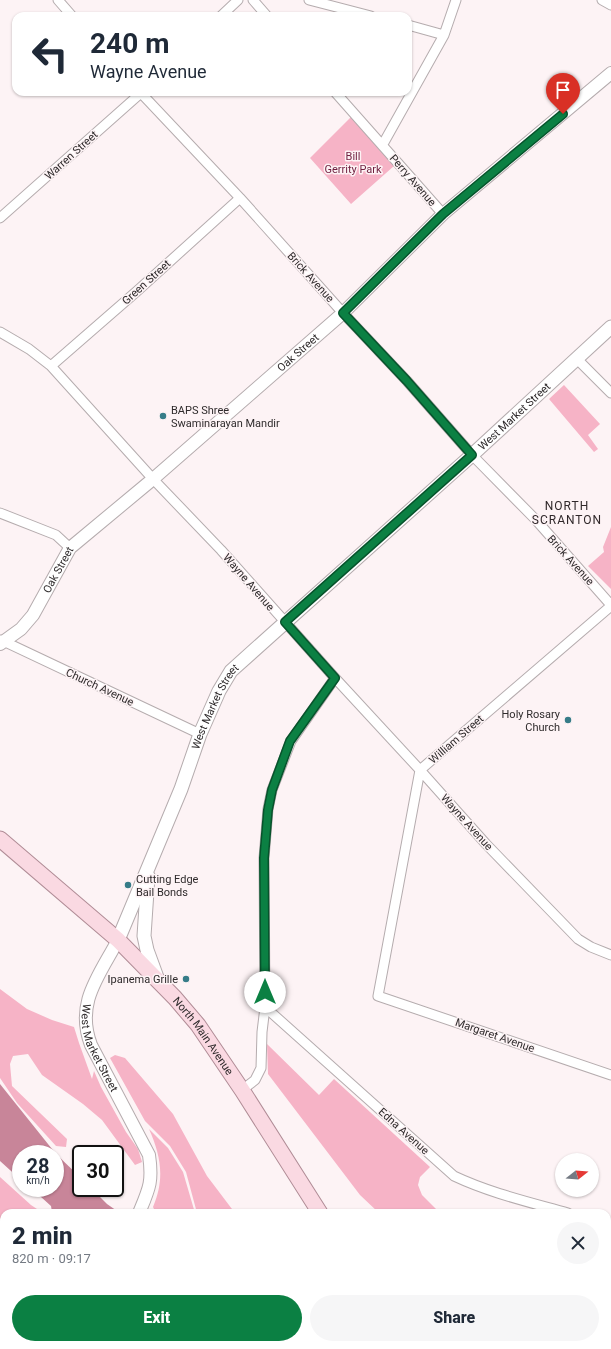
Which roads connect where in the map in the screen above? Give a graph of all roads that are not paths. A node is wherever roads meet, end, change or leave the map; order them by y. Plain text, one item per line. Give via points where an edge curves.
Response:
1 (58, 0) edge
2 (238, 0) edge
3 (253, 0) edge
4 (309, 0) edge
5 (456, 0) edge
6 (602, 0) edge
7 (611, 5) edge
8 (68, 12) edge
9 (225, 12) edge
10 (264, 12) edge
11 (356, 12) edge
12 (412, 26) edge
13 (444, 35) junction
14 (611, 73) edge
15 (412, 92) edge
16 (137, 96) edge
17 (145, 96) edge
18 (340, 96) edge
19 (410, 96) edge
20 (383, 144) junction
21 (240, 198) junction
22 (443, 214) junction
23 (0, 218) edge
24 (343, 313) junction
25 (611, 327) edge
26 (0, 332) edge
27 (577, 359) junction
28 (51, 366) junction
29 (611, 393) edge
30 (472, 455) junction
31 (153, 479) junction
32 (0, 513) edge
33 (70, 548) junction
34 (611, 605) edge
35 (285, 622) junction
36 (1, 641) edge
37 (335, 678) junction
38 (200, 734) junction
39 (420, 770) junction
40 (0, 839) edge
41 (149, 865) junction
42 (118, 940) junction
43 (611, 955) edge
44 (159, 982) junction
45 (378, 996) joint
46 (265, 1007) junction
47 (611, 1075) edge
48 (242, 1090) junction
49 (141, 1209) edge
50 (317, 1209) edge
51 (553, 1209) edge

1 - 8 street
2 - 9 street
3 - 10 street
4 - 11 street
5 - 13 street
6 - 7 street
12 - 13 street
13 - 15 street
14 - 22 street, Oak Street
16 - 23 street, Warren Street
17 - 21 street, Brick Avenue
18 - 20 street, Perry Avenue
19 - 20 street
20 - 22 street, Perry Avenue
21 - 24 street, Brick Avenue
21 - 28 street, Green Street
22 - 24 street, Oak Street
24 - 30 street, Brick Avenue
24 - 31 street, Oak Street
25 - 27 main road, West Market Street
26 - 28 street, Wayne Avenue
27 - 29 street
27 - 30 main road, West Market Street
28 - 31 street, Wayne Avenue
30 - 34 street, Brick Avenue via 536,520
30 - 35 main road, West Market Street
31 - 33 street, Oak Street
31 - 35 street, Wayne Avenue
32 - 33 street via 56,536
33 - 36 street, Oak Street via 33,615 21,629
34 - 39 street, William Street
35 - 37 street, Wayne Avenue
35 - 38 main road, West Market Street via 231,672 219,691
36 - 38 street, Church Avenue
37 - 39 street, Wayne Avenue
37 - 46 street via 290,741 272,790 264,858
38 - 41 main road, West Market Street
39 - 43 street, Wayne Avenue via 486,844 578,939
39 - 45 street, William Street
40 - 42 main road, North Main Avenue
41 - 42 main road, West Market Street
41 - 44 main road via 144,936
42 - 44 main road, North Main Avenue
42 - 49 street, West Market Street via 89,994 85,1016 86,1032 149,1155 150,1185
44 - 48 main road, North Main Avenue via 198,1025
45 - 47 street, Margaret Avenue
46 - 48 street via 261,1068 255,1080
46 - 51 street, Edna Avenue via 454,1176 504,1196
48 - 50 main road, North Main Avenue

